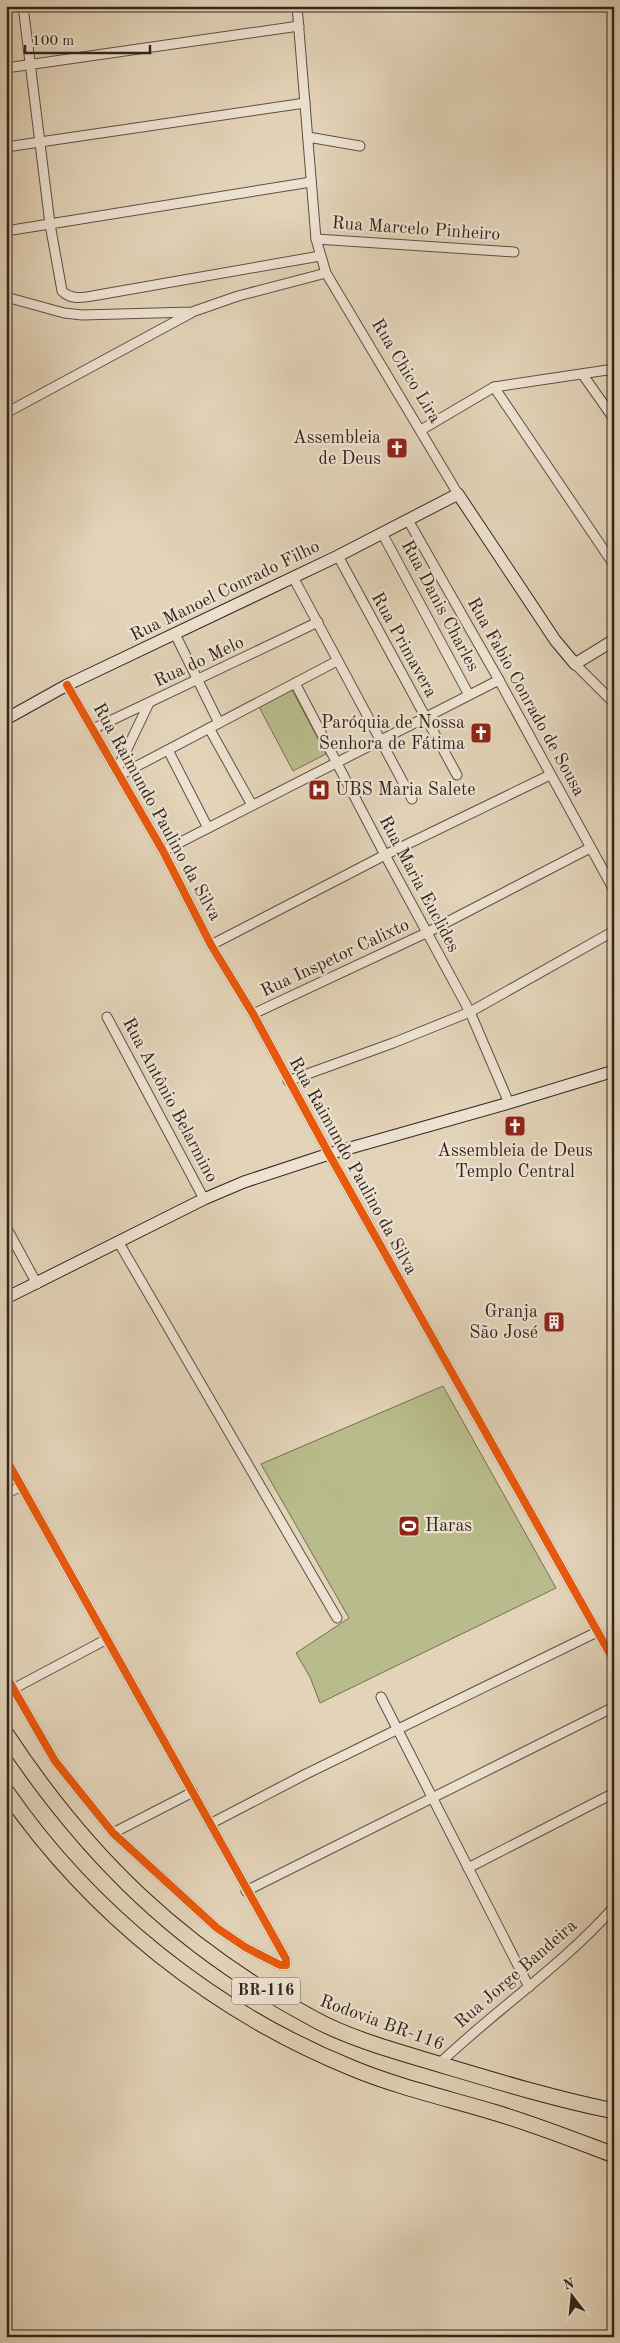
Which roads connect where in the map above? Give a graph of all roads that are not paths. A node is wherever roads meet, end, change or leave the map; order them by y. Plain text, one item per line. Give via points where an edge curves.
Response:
1 (23, 6) edge
2 (297, 6) edge
3 (299, 26) junction
4 (32, 64) junction
5 (6, 68) edge
6 (305, 103) junction
7 (308, 137) junction
8 (41, 141) junction
9 (360, 146) dead end
10 (6, 147) edge
11 (311, 182) junction
12 (50, 224) junction
13 (6, 231) edge
14 (316, 239) junction
15 (514, 252) dead end
16 (320, 256) junction
17 (326, 273) junction
18 (6, 296) edge
19 (192, 312) junction
20 (614, 369) edge
21 (584, 375) junction
22 (494, 387) junction
23 (6, 413) edge
24 (614, 419) edge
25 (421, 430) junction
26 (458, 494) junction
27 (408, 520) junction
28 (382, 533) junction
29 (338, 556) junction
30 (614, 565) edge
31 (293, 577) junction
32 (318, 622) junction
33 (175, 634) junction
34 (614, 640) edge
35 (337, 661) junction
36 (575, 664) junction
37 (198, 680) junction
38 (500, 680) junction
39 (295, 683) junction
40 (67, 685) junction
41 (470, 695) junction
42 (149, 703) junction
43 (614, 703) edge
44 (425, 717) junction
45 (6, 719) edge
46 (218, 723) junction
47 (209, 728) junction
48 (93, 729) junction
49 (380, 740) junction
50 (168, 750) junction
51 (336, 763) junction
52 (118, 772) junction
53 (550, 775) junction
54 (457, 776) dead end
55 (412, 799) dead end
56 (252, 805) junction
57 (208, 828) junction
58 (590, 848) junction
59 (162, 851) junction
60 (385, 855) junction
61 (614, 890) edge
62 (614, 931) edge
63 (426, 933) junction
64 (211, 945) junction
65 (470, 1012) junction
66 (253, 1014) junction
67 (107, 1017) dead end
68 (614, 1071) edge
69 (288, 1081) junction
70 (509, 1104) junction
71 (329, 1154) junction
72 (204, 1199) junction
73 (6, 1227) edge
74 (119, 1243) junction
75 (37, 1284) junction
76 (6, 1298) edge
77 (6, 1459) edge
78 (21, 1486) junction
79 (6, 1494) edge
80 (337, 1618) dead end
81 (597, 1632) junction
82 (107, 1639) junction
83 (614, 1661) edge
84 (6, 1676) edge
85 (13, 1689) junction
86 (380, 1697) dead end
87 (614, 1708) edge
88 (398, 1730) junction
89 (6, 1734) edge
90 (6, 1791) edge
91 (193, 1792) junction
92 (614, 1793) edge
93 (431, 1800) junction
94 (210, 1824) junction
95 (113, 1833) junction
96 (468, 1868) junction
97 (246, 1891) junction
98 (614, 1908) edge
99 (529, 1987) junction
100 (439, 2064) junction
101 (614, 2111) edge
102 (614, 2155) edge

1 - 4 street
2 - 3 street, Rua Chico Lira
3 - 4 street
3 - 6 street, Rua Chico Lira
4 - 5 street
4 - 8 street
6 - 7 street, Rua Chico Lira
6 - 8 street
7 - 9 street
7 - 11 street, Rua Chico Lira
8 - 10 street
8 - 12 street
11 - 12 street
11 - 14 street, Rua Chico Lira
12 - 13 street
12 - 16 street via 62,291 70,297 80,298
14 - 15 street, Rua Marcelo Pinheiro
14 - 16 street, Rua Chico Lira
16 - 17 street, Rua Chico Lira
17 - 19 street via 238,296
17 - 25 street, Rua Chico Lira
18 - 19 street via 82,315
19 - 23 street
20 - 21 street
21 - 22 street
21 - 24 street
22 - 25 street
22 - 30 street
25 - 26 street, Rua Chico Lira
26 - 27 street, Rua Manoel Conrado Filho
26 - 36 street, Rua Chico Lira via 555,640
27 - 28 street, Rua Manoel Conrado Filho
27 - 38 street, Rua Fabio Conrado de Sousa
28 - 29 street, Rua Manoel Conrado Filho
28 - 41 street, Rua Danis Charles
29 - 31 street, Rua Manoel Conrado Filho
29 - 44 street, Rua Primavera
31 - 32 street
31 - 33 street, Rua Manoel Conrado Filho
32 - 35 street
32 - 37 street, Rua do Melo
33 - 37 street
33 - 40 street, Rua Manoel Conrado Filho
34 - 36 street
35 - 39 street
35 - 49 street
36 - 43 street, Rua Chico Lira
37 - 42 street, Rua do Melo
37 - 46 street
38 - 41 street
38 - 53 street, Rua Fabio Conrado de Sousa
39 - 46 street
39 - 51 street, Rua Maria Euclides
40 - 45 street, Rua Manoel Conrado Filho
40 - 48 street, Rua Raimundo Paulino da Silva
41 - 44 street
42 - 48 street, Rua do Melo
42 - 52 street
44 - 49 street
44 - 54 street, Rua Primavera
46 - 47 street
47 - 50 street
47 - 56 street
48 - 52 street, Rua Raimundo Paulino da Silva
49 - 51 street
49 - 55 street
50 - 52 street
50 - 57 street
51 - 56 street
51 - 60 street, Rua Maria Euclides
52 - 59 street, Rua Raimundo Paulino da Silva
53 - 58 street, Rua Fabio Conrado de Sousa
53 - 60 street
56 - 57 street
57 - 59 street
58 - 61 street, Rua Fabio Conrado de Sousa
58 - 63 street, Rua Inspetor Calixto
59 - 64 street, Rua Raimundo Paulino da Silva
60 - 63 street, Rua Maria Euclides
60 - 64 street
62 - 65 street
63 - 65 street, Rua Maria Euclides
63 - 66 street, Rua Inspetor Calixto
64 - 66 street, Rua Raimundo Paulino da Silva
65 - 69 street
65 - 70 street, Rua Maria Euclides
66 - 69 street, Rua Raimundo Paulino da Silva
67 - 72 street, Rua Antônio Belarmino
68 - 70 street
69 - 71 street, Rua Raimundo Paulino da Silva
70 - 71 street
71 - 72 street
71 - 81 street, Rua Raimundo Paulino da Silva
72 - 74 street
73 - 75 street
74 - 75 street
74 - 80 street
75 - 76 street
77 - 78 street
78 - 79 street
78 - 82 street
81 - 83 street, Rua Raimundo Paulino da Silva
81 - 88 street
82 - 85 street
82 - 91 street
84 - 85 street
85 - 95 street via 54,1761
86 - 88 street
87 - 93 street
88 - 93 street
88 - 94 street
89 - 100 highway, Rodovia BR-116 / BR-116 via 49,1796 104,1862 176,1928 222,1964 315,2020
90 - 102 highway, BR-116 via 57,1858 106,1908 189,1977 257,2021 319,2054 387,2082 493,2112
91 - 94 street
91 - 95 street
92 - 96 street
93 - 96 street
93 - 97 street
94 - 97 street
95 - 97 street via 217,1928 244,1947 286,1965 286,1959
96 - 99 street
98 - 99 street, Rua Jorge Bandeira
99 - 100 street, Rua Jorge Bandeira via 471,2033
100 - 101 highway, Rodovia BR-116 / BR-116 via 518,2088

